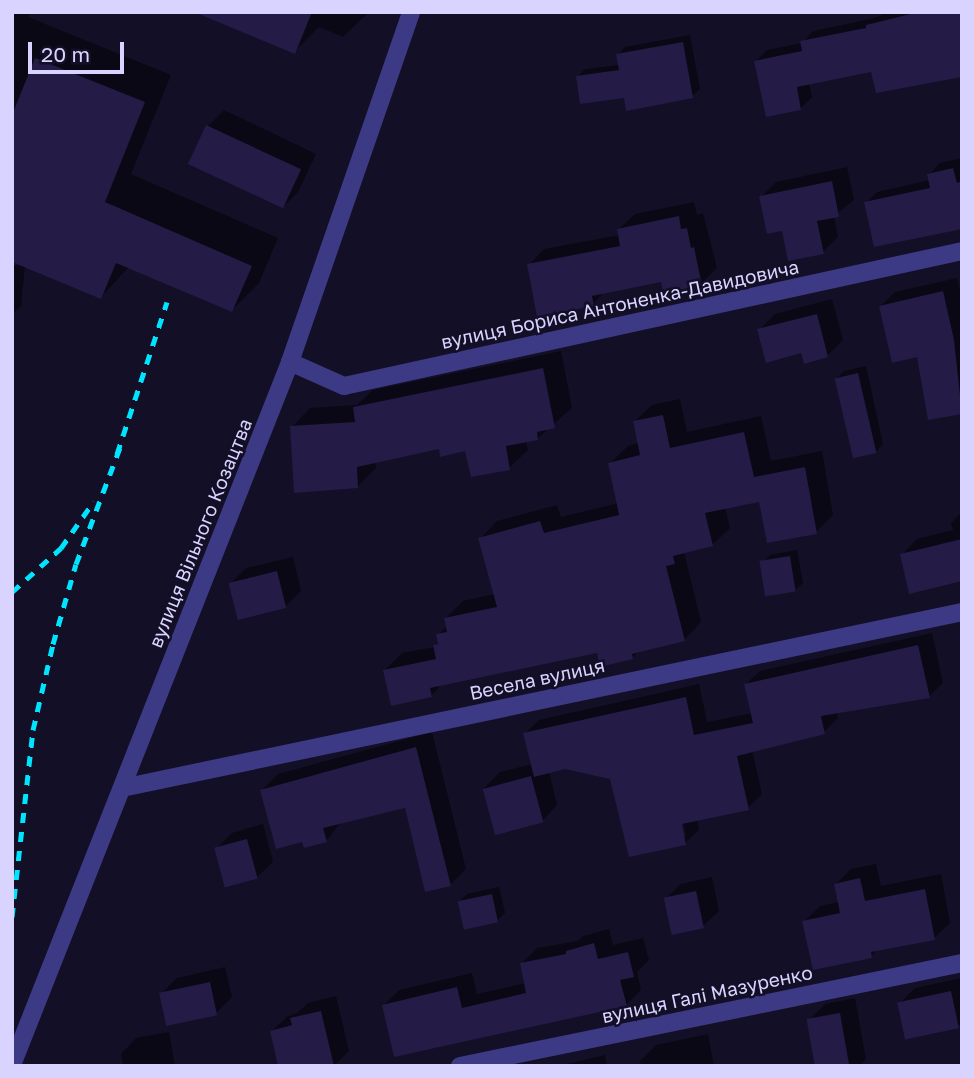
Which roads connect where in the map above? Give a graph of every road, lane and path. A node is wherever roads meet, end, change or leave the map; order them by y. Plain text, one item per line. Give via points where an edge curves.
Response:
1 (410, 12) edge
2 (962, 251) edge
3 (290, 362) junction
4 (962, 611) edge
5 (122, 788) junction
6 (962, 963) edge
7 (12, 1065) edge
8 (460, 1066) edge

1 - 3 street, вулиця Вільного Козацтва
2 - 3 street, вулиця Бориса Антоненка-Давидовича via 344,386
3 - 5 street, вулиця Вільного Козацтва
4 - 5 street, Весела вулиця
5 - 7 street, вулиця Вільного Козацтва
6 - 8 street, вулиця Галі Мазуренко

